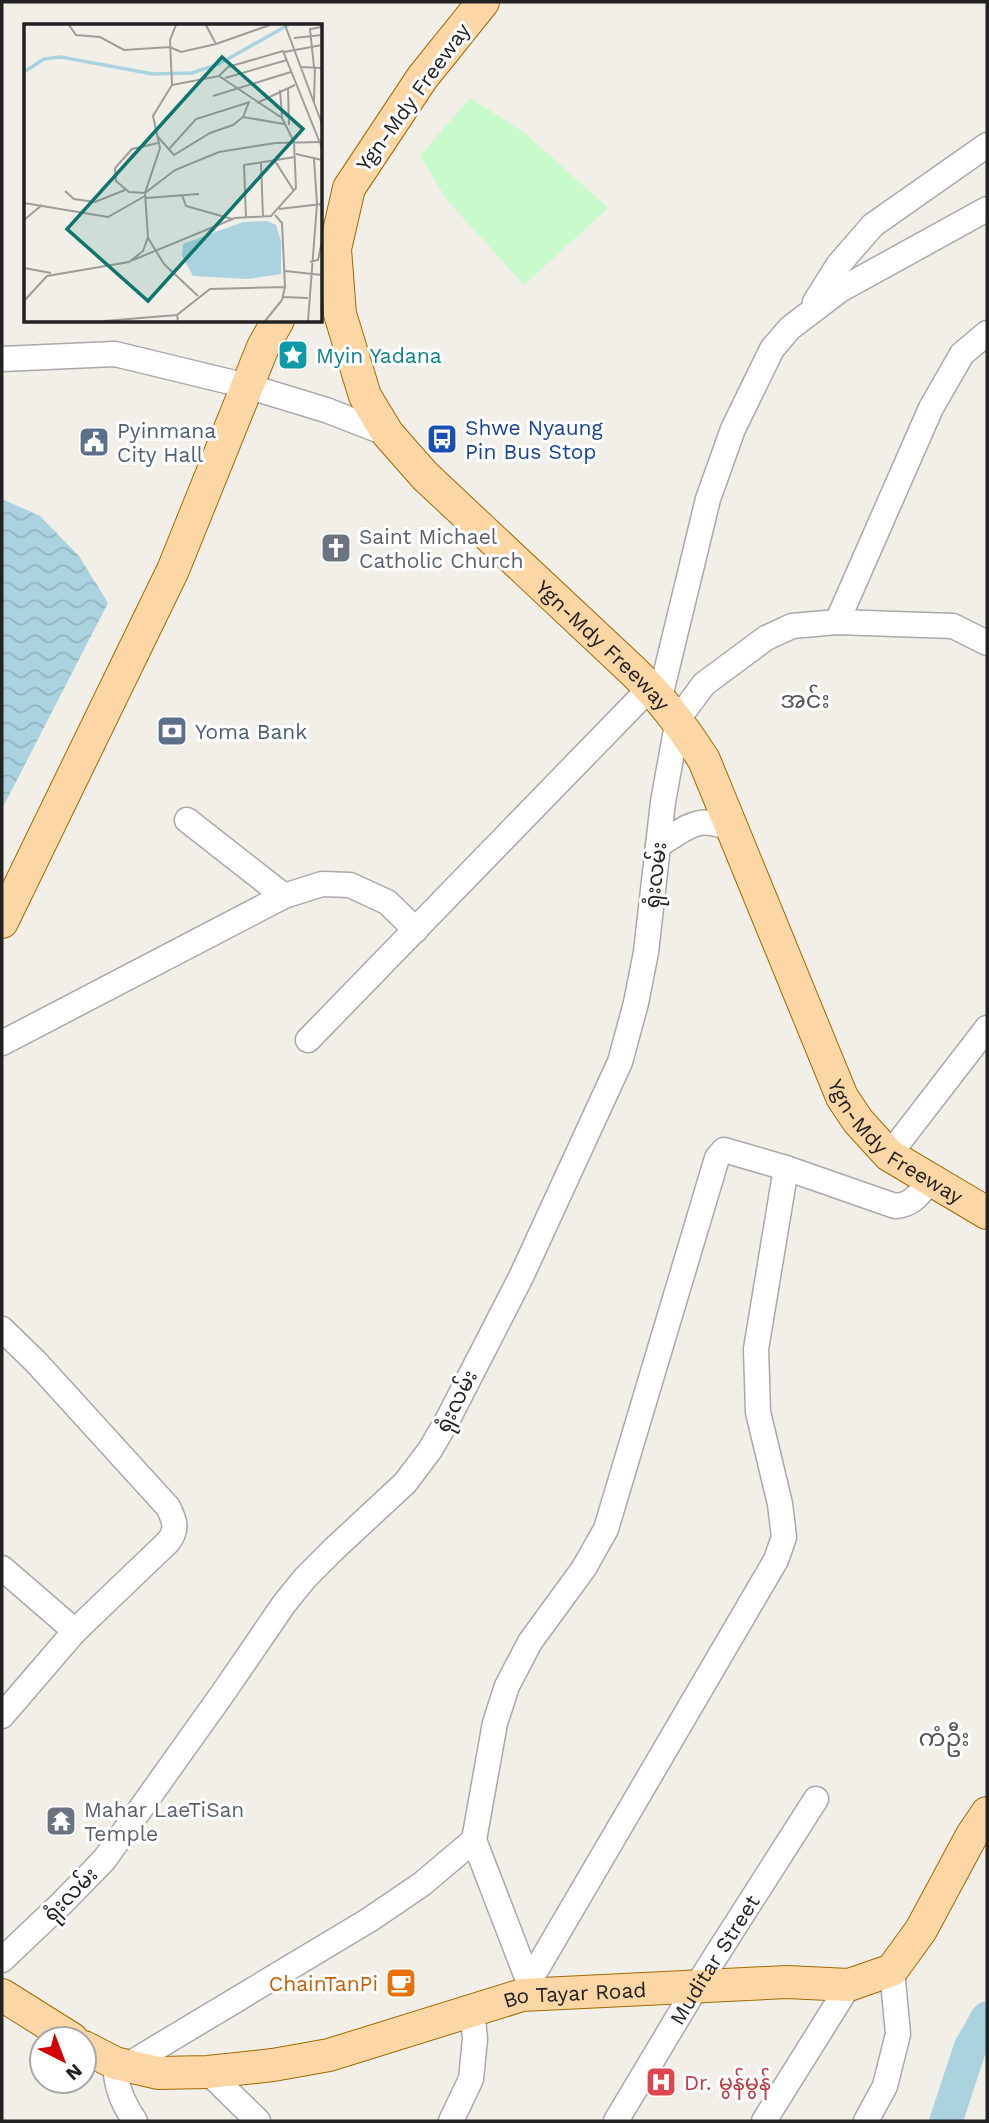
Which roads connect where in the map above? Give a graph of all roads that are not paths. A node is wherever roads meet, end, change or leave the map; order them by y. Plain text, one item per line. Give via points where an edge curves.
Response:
1 (483, 2) edge
2 (987, 145) edge
3 (349, 188) junction
4 (987, 209) edge
5 (322, 237) edge
6 (809, 311) junction
7 (277, 322) edge
8 (987, 333) edge
9 (2, 359) edge
10 (247, 386) junction
11 (388, 434) junction
12 (837, 622) junction
13 (987, 643) edge
14 (663, 701) junction
15 (187, 820) dead end
16 (734, 830) junction
17 (658, 845) junction
18 (284, 896) junction
19 (2, 922) edge
20 (416, 930) junction
21 (987, 1028) edge
22 (308, 1040) dead end
23 (2, 1043) edge
24 (890, 1155) junction
25 (786, 1168) junction
26 (931, 1180) junction
27 (987, 1213) edge
28 (2, 1329) edge
29 (2, 1568) edge
30 (75, 1631) junction
31 (2, 1716) edge
32 (816, 1799) dead end
33 (987, 1813) edge
34 (474, 1840) junction
35 (2, 1960) edge
36 (892, 1970) junction
37 (849, 1985) junction
38 (696, 1987) junction
39 (525, 1988) junction
40 (2, 1995) edge
41 (472, 2009) junction
42 (50, 2025) edge
43 (98, 2054) edge
44 (120, 2064) junction
45 (208, 2072) junction
46 (135, 2121) edge
47 (258, 2121) edge
48 (450, 2121) edge
49 (616, 2121) edge
50 (764, 2121) edge
51 (866, 2121) edge

1 - 3 main road, Ygn-Mdy Freeway via 422,78
2 - 6 street via 873,225 839,264
3 - 5 main road
3 - 11 main road, Ygn-Mdy Freeway via 335,248 340,314 365,396
4 - 6 street
6 - 14 street, ရုံးလမ်း via 772,349 733,429 708,499
7 - 10 main road
8 - 12 street via 962,354 932,408
9 - 10 street via 115,354
10 - 11 street
10 - 19 main road via 173,570
11 - 14 main road, Ygn-Mdy Freeway via 425,476
12 - 13 street via 953,626
12 - 14 street via 793,626 766,638 704,684
14 - 16 main road, Ygn-Mdy Freeway via 704,760
14 - 17 street, ရုံးလမ်း
14 - 20 street
15 - 18 street
16 - 17 street via 700,821
16 - 24 main road, Ygn-Mdy Freeway via 842,1097
17 - 35 street, ရုံးလမ်း via 646,952 620,1062 521,1277 430,1450 404,1483 284,1604 104,1860
18 - 20 street via 321,884 350,886 387,902
18 - 23 street
20 - 22 street
21 - 24 street
24 - 26 main road, Ygn-Mdy Freeway
25 - 26 street via 895,1206 913,1201
25 - 34 street via 724,1150 717,1158 606,1529 584,1568 530,1642 507,1686 495,1723
25 - 39 street via 756,1349 758,1412 784,1537 776,1560
26 - 27 main road, Ygn-Mdy Freeway
28 - 30 street via 168,1507 176,1522 168,1542
29 - 30 street
30 - 31 street
32 - 38 street, Muditar Street
33 - 36 main road via 921,1930
34 - 39 street
34 - 44 street via 369,1920
36 - 37 main road, Bo Tayar Road
36 - 51 street via 898,2034 885,2086
37 - 38 main road, Bo Tayar Road via 787,1982
37 - 50 street
38 - 39 main road, Bo Tayar Road
38 - 49 street, Muditar Street
39 - 41 main road, Bo Tayar Road
40 - 42 main road
41 - 45 main road, Bo Tayar Road via 329,2055
41 - 48 street via 471,2079
43 - 44 main road, Bo Tayar Road
44 - 45 main road, Bo Tayar Road via 158,2073
44 - 46 street via 117,2087
45 - 47 street

